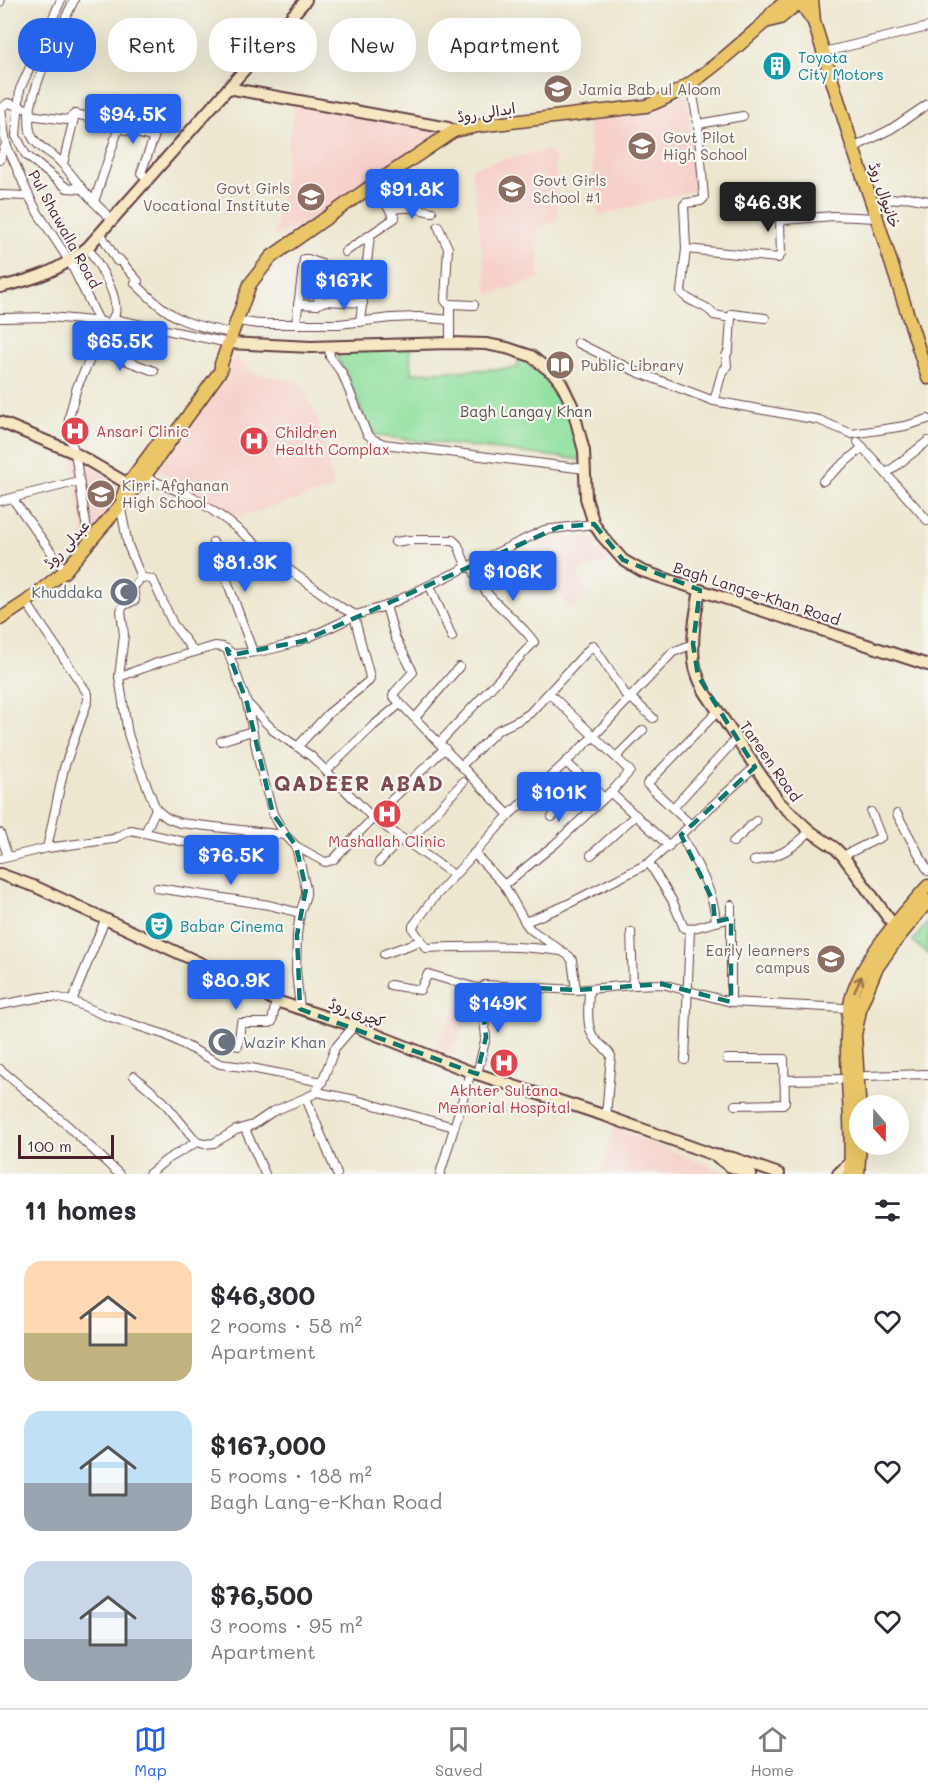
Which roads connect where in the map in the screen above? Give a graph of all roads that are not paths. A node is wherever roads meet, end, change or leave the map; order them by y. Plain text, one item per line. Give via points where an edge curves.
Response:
1 (61, 0) edge
2 (74, 0) edge
3 (306, 0) edge
4 (777, 0) edge
5 (787, 0) edge
6 (802, 0) edge
7 (812, 0) edge
8 (765, 22) junction
9 (814, 22) junction
10 (928, 27) edge
11 (824, 52) junction
12 (691, 84) junction
13 (228, 88) junction
14 (928, 104) edge
15 (19, 106) junction
16 (30, 113) junction
17 (75, 114) junction
18 (743, 116) dead end
19 (698, 124) junction
20 (118, 128) junction
21 (157, 129) dead end
22 (454, 132) junction
23 (154, 138) junction
24 (6, 144) junction
25 (853, 148) junction
26 (0, 160) edge
27 (63, 164) junction
28 (149, 180) junction
29 (373, 185) junction
30 (82, 189) junction
31 (0, 195) edge
32 (29, 196) junction
33 (928, 201) edge
34 (94, 202) junction
35 (872, 203) junction
36 (391, 210) junction
37 (432, 212) dead end
38 (877, 218) junction
39 (113, 221) junction
40 (438, 226) dead end
41 (101, 234) junction
42 (370, 236) junction
43 (88, 247) junction
44 (687, 249) junction
45 (345, 252) dead end
46 (70, 262) junction
47 (340, 271) dead end
48 (0, 287) edge
49 (352, 292) dead end
50 (363, 303) junction
51 (298, 304) junction
52 (317, 304) junction
53 (450, 304) junction
54 (474, 305) dead end
55 (0, 318) edge
56 (731, 318) junction
57 (765, 318) dead end
58 (112, 320) junction
59 (450, 320) junction
60 (360, 322) junction
61 (100, 323) junction
62 (296, 323) junction
63 (233, 332) junction
64 (450, 343) junction
65 (578, 344) dead end
66 (329, 346) junction
67 (95, 349) junction
68 (221, 364) joint
69 (154, 371) dead end
70 (928, 378) edge
71 (714, 401) junction
72 (928, 419) edge
73 (0, 422) edge
74 (928, 441) edge
75 (75, 453) junction
76 (585, 469) junction
77 (887, 473) junction
78 (139, 475) junction
79 (79, 481) junction
80 (823, 481) dead end
81 (131, 487) junction
82 (12, 498) junction
83 (0, 501) edge
84 (121, 504) junction
85 (928, 521) edge
86 (594, 524) junction
87 (395, 542) dead end
88 (89, 543) junction
89 (213, 543) dead end
90 (469, 567) junction
91 (65, 571) junction
92 (141, 577) junction
93 (430, 586) junction
94 (699, 590) junction
95 (26, 602) junction
96 (386, 606) junction
97 (355, 616) junction
98 (0, 620) edge
99 (452, 637) dead end
100 (693, 644) junction
101 (227, 649) junction
102 (194, 652) junction
103 (253, 652) junction
104 (928, 665) edge
105 (459, 667) dead end
106 (119, 677) junction
107 (549, 693) junction
108 (631, 699) junction
109 (247, 703) junction
110 (400, 704) junction
111 (718, 711) junction
112 (415, 718) junction
113 (653, 718) dead end
114 (643, 730) dead end
115 (252, 731) junction
116 (594, 736) junction
117 (736, 739) junction
118 (221, 741) dead end
119 (298, 746) junction
120 (442, 746) junction
121 (616, 757) junction
122 (566, 762) junction
123 (462, 765) junction
124 (754, 767) junction
125 (326, 771) junction
126 (554, 774) junction
127 (463, 782) dead end
128 (574, 795) junction
129 (607, 795) junction
130 (673, 808) junction
131 (156, 809) junction
132 (590, 811) junction
133 (871, 812) dead end
134 (897, 814) dead end
135 (509, 815) junction
136 (636, 815) junction
137 (552, 817) dead end
138 (373, 818) junction
139 (756, 820) dead end
140 (692, 826) junction
141 (810, 831) junction
142 (0, 833) edge
143 (145, 833) junction
144 (681, 835) junction
145 (285, 836) junction
146 (405, 841) junction
147 (733, 842) dead end
148 (202, 846) dead end
149 (296, 846) junction
150 (669, 846) junction
151 (47, 848) junction
152 (474, 853) junction
153 (591, 855) dead end
154 (843, 856) junction
155 (4, 858) edge
156 (754, 861) dead end
157 (379, 862) dead end
158 (649, 863) junction
159 (928, 871) edge
160 (0, 874) edge
161 (454, 875) junction
162 (504, 885) junction
163 (928, 886) edge
164 (157, 888) dead end
165 (928, 901) edge
166 (731, 905) dead end
167 (300, 913) junction
168 (731, 918) junction
169 (889, 919) dead end
170 (105, 920) junction
171 (525, 922) junction
172 (716, 922) junction
173 (690, 929) junction
174 (631, 932) dead end
175 (423, 944) junction
176 (561, 951) junction
177 (384, 954) dead end
178 (390, 985) dead end
179 (633, 985) junction
180 (480, 989) junction
181 (589, 989) junction
182 (576, 990) junction
183 (688, 991) junction
184 (72, 1001) junction
185 (276, 1001) junction
186 (731, 1002) junction
187 (0, 1005) edge
188 (844, 1008) dead end
189 (300, 1009) junction
190 (354, 1026) junction
191 (238, 1046) dead end
192 (727, 1059) dead end
193 (684, 1060) dead end
194 (0, 1069) edge
195 (474, 1073) junction
196 (928, 1074) edge
197 (134, 1076) dead end
198 (866, 1076) dead end
199 (844, 1079) dead end
200 (784, 1080) junction
201 (322, 1082) junction
202 (317, 1092) junction
203 (852, 1095) edge
204 (859, 1095) edge
205 (306, 1098) junction
206 (735, 1106) dead end
207 (606, 1116) junction
208 (454, 1127) junction
209 (245, 1129) junction
210 (197, 1142) junction
211 (714, 1155) junction
212 (854, 1155) edge
213 (858, 1155) edge
214 (848, 1170) edge
215 (119, 1174) edge
216 (149, 1174) edge
217 (265, 1174) edge
218 (337, 1174) edge
219 (440, 1174) edge
220 (751, 1174) edge
221 (779, 1174) edge
222 (838, 1174) edge
223 (858, 1174) edge

1 - 15 street via 20,89
2 - 16 street via 40,76
3 - 13 street
4 - 8 main road
5 - 8 main road
6 - 8 main road via 780,18
6 - 9 main road, خانیوال روڈ
7 - 9 main road, خانیوال روڈ
8 - 12 main road, ابدالی روڈ
9 - 11 main road, خانیوال روڈ
10 - 11 street
11 - 25 main road, خانیوال روڈ
12 - 19 street
12 - 22 main road, ابدالی روڈ via 646,106
13 - 22 street
13 - 28 street
14 - 25 street
15 - 16 street
15 - 24 street, Pul Shawalla Road via 8,104 1,108
15 - 30 street via 16,136 26,155 67,188
16 - 17 street via 68,120
16 - 27 street via 31,136
17 - 20 street via 120,124
17 - 27 street
18 - 19 street
19 - 44 street via 704,198 684,205
20 - 23 street
20 - 34 street
21 - 23 street
22 - 29 main road, ابدالی روڈ
23 - 28 street via 141,173
24 - 26 street
24 - 32 street, Pul Shawalla Road
25 - 35 main road, خانیوال روڈ
27 - 30 street
28 - 39 street
29 - 36 street
29 - 63 main road, ابدالی روڈ via 271,257 250,284
30 - 34 street
31 - 32 street
32 - 46 street, Pul Shawalla Road
33 - 35 street via 907,197
34 - 39 street
35 - 38 main road, خانیوال روڈ
36 - 37 street via 411,207
36 - 42 street via 394,219
38 - 44 street via 784,220 780,223 778,258
38 - 70 main road, خانیوال روڈ
39 - 41 street
40 - 53 street via 448,248 445,300
41 - 43 street
41 - 63 street via 117,261 161,308 205,328
42 - 45 street
42 - 50 street
43 - 46 street
43 - 58 street via 117,307
44 - 56 street via 683,295 714,315
46 - 48 street via 31,280
46 - 61 street, Pul Shawalla Road
47 - 51 street via 304,259
49 - 52 street via 321,289
50 - 52 street
50 - 60 street
51 - 52 street
51 - 62 street
53 - 54 street
53 - 59 street
55 - 61 street via 50,317
56 - 57 street via 732,314
56 - 71 street via 728,366 722,372
58 - 61 street
58 - 63 street
58 - 67 street
59 - 60 street via 391,318
59 - 64 street
60 - 62 street
62 - 63 street via 259,324
63 - 66 street via 302,347
63 - 68 main road, ابدالی روڈ
64 - 66 street
64 - 76 street via 507,348 548,368 572,405
65 - 71 street via 637,372
66 - 76 street via 330,357 342,373 367,434 374,440
67 - 69 street
67 - 75 street via 77,387 69,417 69,436
68 - 78 main road, عبدلی روڈ
71 - 72 street via 819,420 852,434
73 - 75 street
74 - 77 street
75 - 79 street
75 - 81 street
76 - 86 street, Bagh Lang-e-Khan Road via 586,498
77 - 80 street via 860,445
77 - 85 street
78 - 81 main road, عبدلی روڈ
78 - 97 street via 193,497
79 - 82 street
79 - 88 street
81 - 84 main road, عبدلی روڈ
82 - 83 street
82 - 91 street
84 - 88 main road, عبدلی روڈ
84 - 92 street via 128,544
86 - 90 street via 544,530
86 - 94 street, Bagh Lang-e-Khan Road via 623,560 642,571
87 - 90 street via 453,540
88 - 91 main road, عبدلی روڈ
89 - 103 street
90 - 93 street
90 - 120 street via 483,590 534,642
91 - 95 main road, عبدلی روڈ
92 - 102 street via 153,580 173,624
92 - 106 street via 133,588 135,600 121,609 124,635
93 - 96 street
93 - 99 street
94 - 100 street, Tareen Road
94 - 104 street, Bagh Lang-e-Khan Road
95 - 98 main road, عبدلی روڈ
95 - 151 street via 88,694 64,768
96 - 97 street
96 - 110 street via 395,637 413,672 393,693
97 - 103 street via 292,645
97 - 119 street via 370,679 329,712
100 - 108 street via 673,652
100 - 111 street, Tareen Road via 698,676
101 - 102 street via 215,646
101 - 103 street via 233,654
101 - 109 street
102 - 106 street
105 - 112 street
106 - 131 street via 128,734
107 - 108 street via 594,645
107 - 116 street
107 - 123 street via 526,717 498,730
108 - 113 street
108 - 116 street
109 - 115 street
109 - 119 street via 274,731
110 - 112 street
110 - 125 street
111 - 117 street, Tareen Road
111 - 130 street via 648,783
112 - 120 street
114 - 121 street
115 - 118 street
115 - 145 street via 273,814
116 - 121 street
116 - 122 street
117 - 124 street, Tareen Road
117 - 130 street
119 - 125 street
120 - 123 street
120 - 138 street
121 - 129 street via 630,771
122 - 126 street
122 - 129 street
123 - 135 street
124 - 140 street
124 - 141 street, Tareen Road via 779,802
125 - 138 street
126 - 128 street
126 - 135 street
127 - 146 street
128 - 132 street
128 - 137 street
129 - 132 street
129 - 136 street
130 - 140 street
131 - 143 street
131 - 145 street via 180,823
132 - 162 street
133 - 154 street via 881,837
134 - 159 street
135 - 152 street
136 - 150 street
136 - 153 street
138 - 146 street
138 - 149 street via 330,862
139 - 147 street
140 - 144 street
141 - 154 street, Tareen Road
141 - 156 street via 786,852
142 - 155 street
143 - 148 street
143 - 151 street via 128,831 113,839
144 - 150 street
144 - 172 street via 706,884
145 - 149 street
146 - 157 street
146 - 161 street
149 - 167 street via 306,889
150 - 158 street
151 - 155 street
152 - 161 street
152 - 162 street
154 - 169 street, Tareen Road
158 - 171 street
158 - 173 street via 683,927
160 - 170 street, کچری روڈ
161 - 175 street via 413,926
162 - 171 street
203 -> 163 main road via 846,1038 852,998 865,968 894,923
164 - 167 street
165 - 204 main road via 876,969 861,1005 855,1035
166 - 168 street
167 - 189 street via 296,970
168 - 172 street
168 - 186 street
170 - 184 street
170 - 185 street, کچری روڈ
171 - 176 street
172 - 173 street
173 - 183 street
174 - 179 street
175 - 176 street
175 - 177 street
176 - 182 street via 572,960
178 - 180 street via 420,990 428,974
179 - 181 street
179 - 183 street via 662,984
180 - 182 street via 485,986
180 - 195 street via 486,1037
181 - 182 street
181 - 207 street via 591,1032 611,1056
183 - 186 street
183 - 193 street
184 - 187 street via 42,997
184 - 201 street via 166,1035 220,1064
185 - 189 street, کچری روڈ
185 - 191 street via 272,1022 241,1023
186 - 188 street
189 - 190 street, کچری روڈ
190 - 195 street, کچری روڈ
190 - 201 street via 335,1048
192 - 200 street via 784,1059
194 - 215 street
195 - 207 street, کچری روڈ
195 - 208 street
196 - 198 street
197 - 210 street via 163,1101
199 - 200 street
200 - 206 street via 783,1104
201 - 202 street
202 - 205 street
202 - 208 street
205 - 209 street
205 - 218 street
207 - 211 street, کچری روڈ
208 - 219 street
209 - 210 street via 214,1143
209 - 217 street
210 - 216 street
211 - 220 street, کچری روڈ
211 - 221 street, کچری روڈ
212 - 214 main road
213 - 223 main road
214 - 222 street

